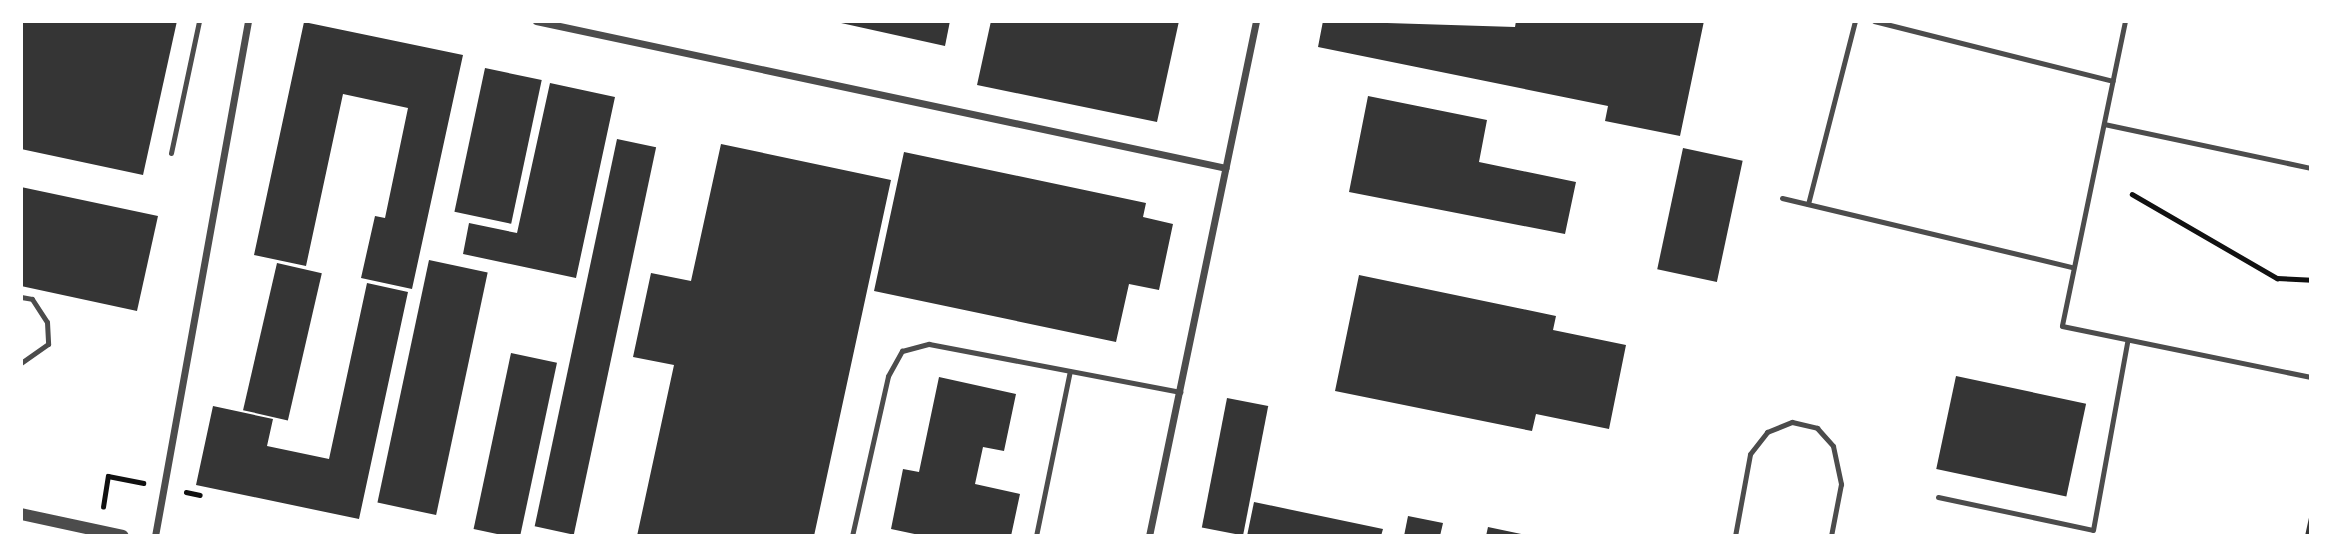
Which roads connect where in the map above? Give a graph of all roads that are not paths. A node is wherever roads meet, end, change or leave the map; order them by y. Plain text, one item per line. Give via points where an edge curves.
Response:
1 (199, 21) edge
2 (248, 21) edge
3 (536, 21) edge
4 (1256, 21) edge
5 (1855, 21) edge
6 (1874, 21) edge
7 (2125, 21) edge
8 (2113, 81) junction
9 (2104, 124) junction
10 (171, 153) dead end
11 (1226, 168) junction
12 (2311, 168) edge
13 (1782, 198) dead end
14 (1808, 204) junction
15 (2072, 267) junction
16 (21, 297) edge
17 (2127, 342) junction
18 (21, 363) edge
19 (1070, 371) junction
20 (2311, 377) edge
21 (1180, 392) junction
22 (1938, 497) dead end
23 (21, 514) edge
24 (122, 536) edge
25 (155, 536) edge
26 (852, 536) edge
27 (1036, 536) edge
28 (1149, 536) edge
29 (1735, 536) edge
30 (1831, 536) edge

1 - 10 lane
2 - 25 street
3 - 11 street
4 - 11 street
5 - 14 lane
6 - 8 lane
7 - 8 lane
8 - 9 lane
9 - 12 lane
9 - 15 lane
11 - 21 street
13 - 14 lane
14 - 15 lane
15 - 17 lane via 2062,326
16 - 18 lane via 32,299 47,322 48,344 32,362
17 - 20 lane
17 - 22 lane via 2093,530
19 - 21 lane
19 - 26 lane via 929,344 902,351 888,376
19 - 27 lane
21 - 28 street
23 - 24 street
29 - 30 lane via 1750,454 1767,432 1792,422 1817,428 1833,446 1841,484

